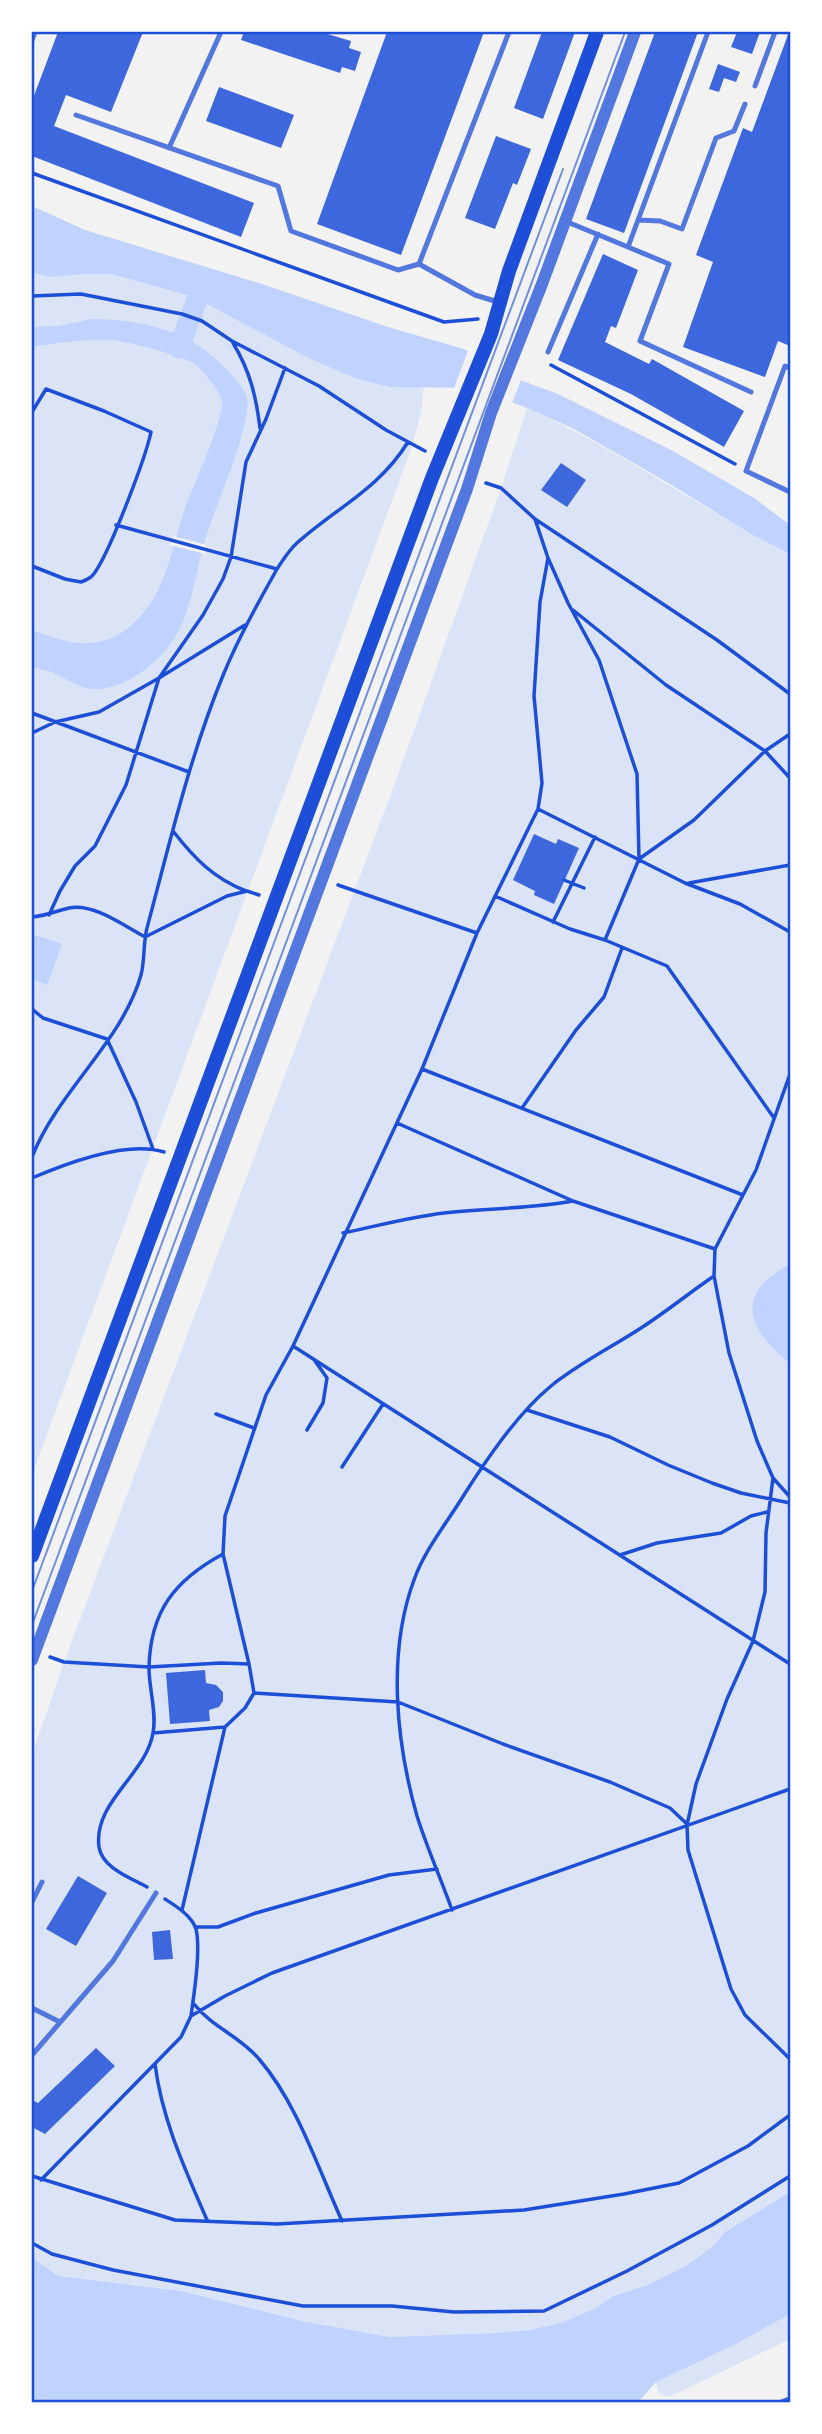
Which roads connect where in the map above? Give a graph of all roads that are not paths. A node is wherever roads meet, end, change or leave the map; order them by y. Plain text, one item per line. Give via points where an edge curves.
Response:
1 (35, 32) edge
2 (221, 32) edge
3 (509, 32) edge
4 (597, 32) edge
5 (635, 32) edge
6 (708, 32) edge
7 (775, 32) edge
8 (32, 40) edge
9 (755, 86) dead end
10 (744, 104) dead end
11 (76, 115) dead end
12 (169, 148) junction
13 (565, 220) junction
14 (638, 220) junction
15 (598, 234) junction
16 (628, 247) junction
17 (419, 264) junction
18 (500, 303) junction
19 (548, 352) dead end
20 (790, 368) edge
21 (751, 392) dead end
22 (790, 492) edge
23 (32, 1556) edge
24 (32, 1660) edge
25 (42, 1882) dead end
26 (156, 1893) road end
27 (32, 1902) edge
28 (32, 2008) edge
29 (60, 2022) junction
30 (32, 2056) edge

1 - 8 lane
2 - 12 lane
3 - 17 lane
4 - 18 main road
5 - 13 street
6 - 14 lane
7 - 9 lane
10 - 14 lane via 734,131 716,138 682,229
11 - 12 lane
12 - 17 lane via 278,186 291,231 398,270
13 - 15 lane
13 - 24 street
14 - 16 lane
15 - 16 lane
15 - 19 lane
16 - 21 lane via 669,264 640,341
17 - 18 lane via 475,295
18 - 23 main road
20 - 22 lane via 785,366 746,471
25 - 27 lane
26 - 29 lane via 113,1961
28 - 29 lane
29 - 30 lane

